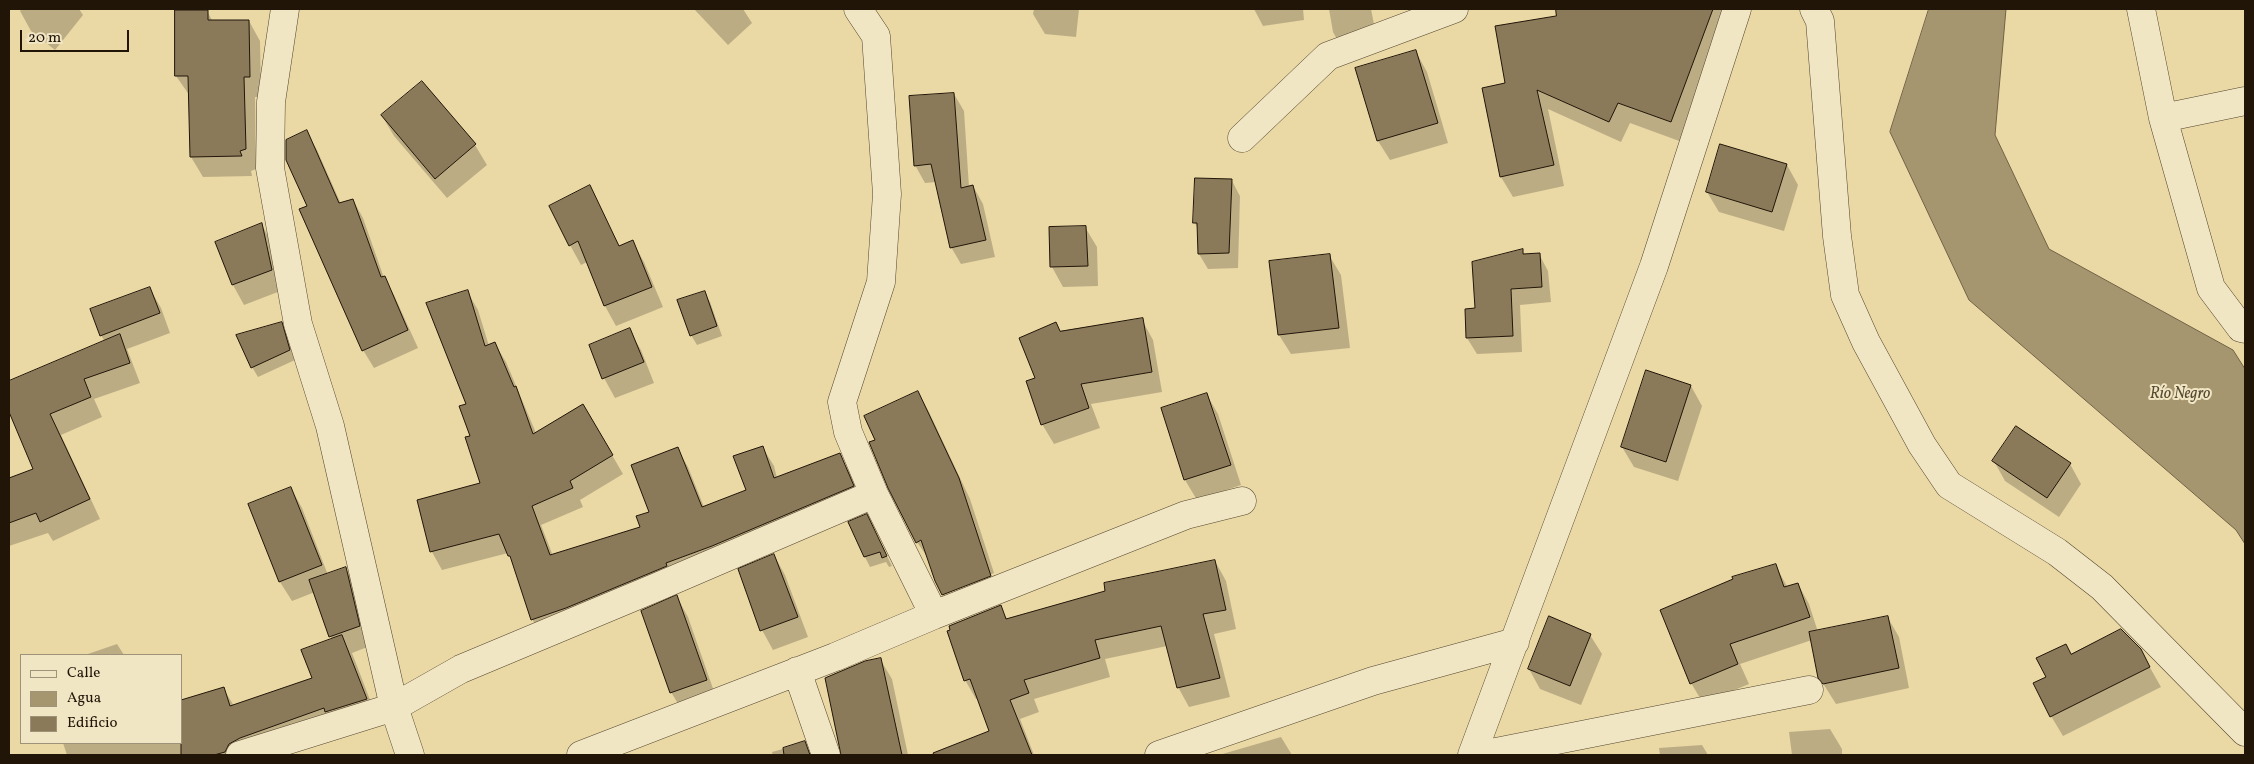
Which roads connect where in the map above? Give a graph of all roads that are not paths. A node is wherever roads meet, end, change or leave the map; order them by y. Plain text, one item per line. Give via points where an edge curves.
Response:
1 (285, 9) edge
2 (858, 9) edge
3 (1454, 9) edge
4 (1737, 9) edge
5 (1814, 9) edge
6 (2141, 9) edge
7 (2245, 101) edge
8 (2163, 118) junction
9 (1242, 138) dead end
10 (2245, 329) edge
11 (874, 494) junction
12 (1242, 501) dead end
13 (934, 615) junction
14 (1515, 642) junction
15 (798, 671) junction
16 (1809, 690) dead end
17 (394, 707) junction
18 (2245, 732) edge
19 (240, 755) edge
20 (410, 755) edge
21 (581, 755) edge
22 (826, 755) edge
23 (1158, 755) edge
24 (1472, 755) edge
25 (1481, 755) edge

1 - 17 street via 271,102 270,168 298,324 330,426
2 - 11 street via 876,36 887,194 882,282 842,402 848,432
3 - 9 street via 1328,56
4 - 14 street via 1654,266
5 - 18 street via 1820,22 1837,236 1845,295 1866,342 1922,445 1949,485 2057,552 2102,588
6 - 8 street
7 - 8 street
8 - 10 street via 2211,288
11 - 13 street
11 - 17 street via 461,669
12 - 13 street via 1186,515
13 - 15 street
14 - 23 street via 1373,681
14 - 24 street
15 - 21 street
15 - 22 street
16 - 25 street
17 - 19 street
17 - 20 street

